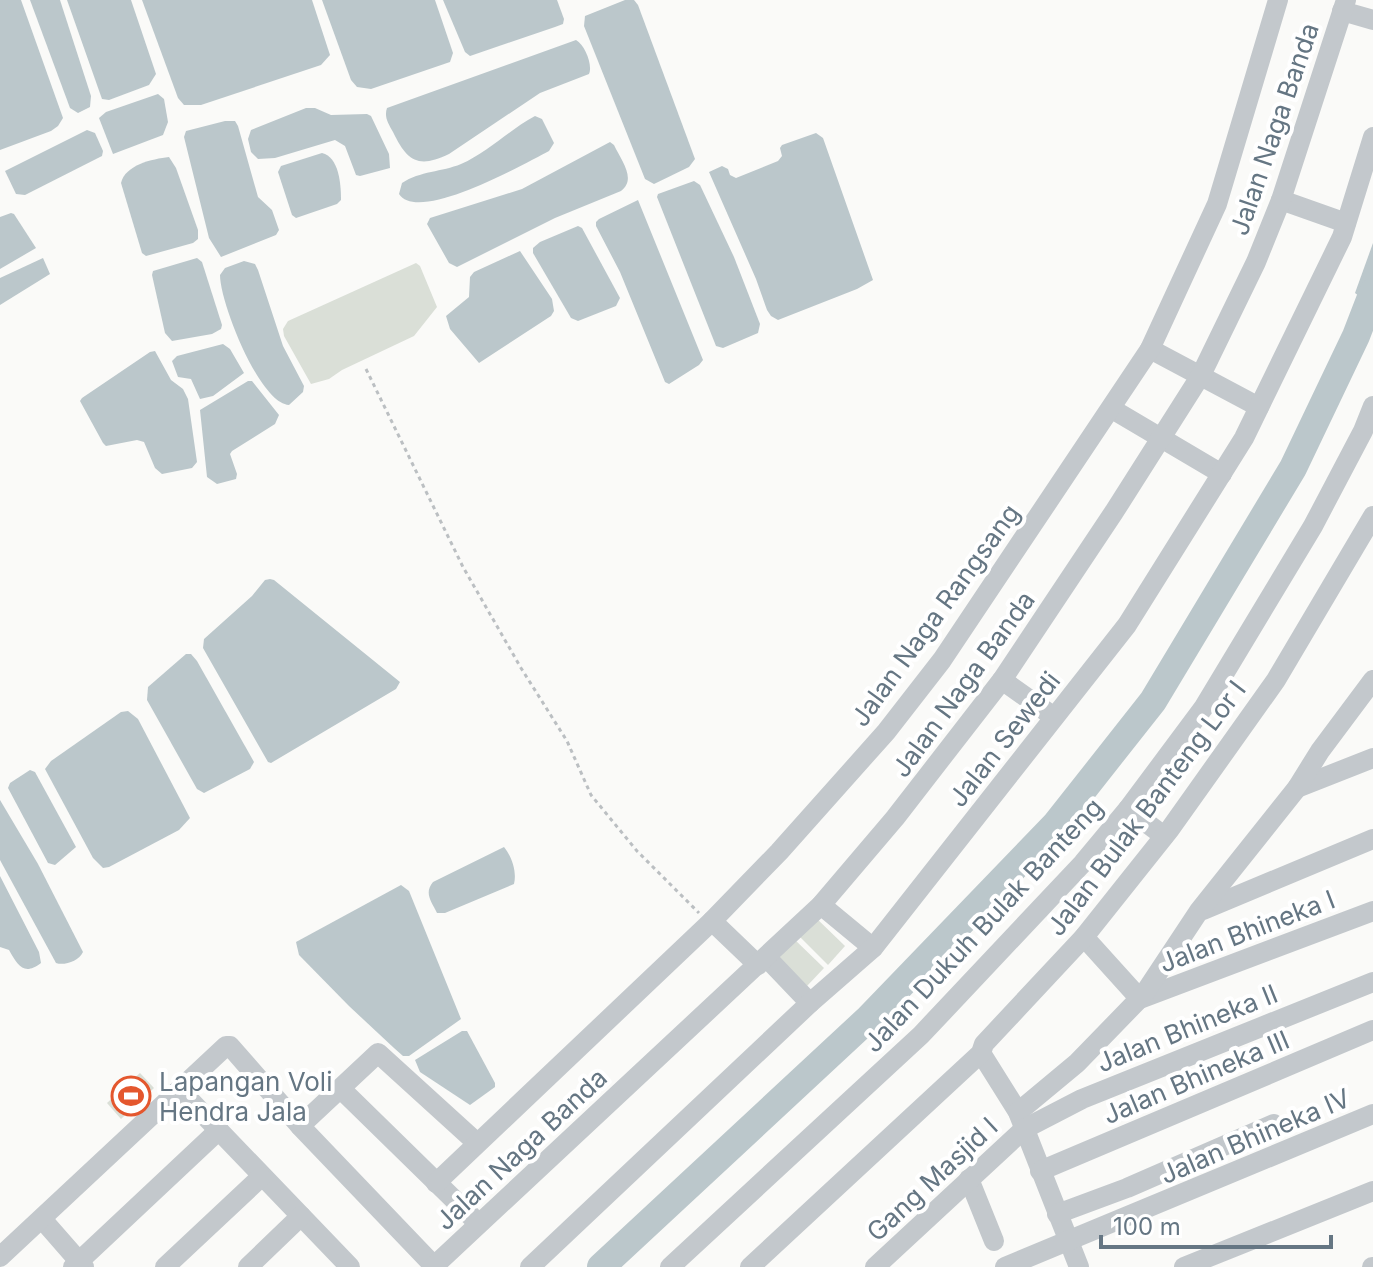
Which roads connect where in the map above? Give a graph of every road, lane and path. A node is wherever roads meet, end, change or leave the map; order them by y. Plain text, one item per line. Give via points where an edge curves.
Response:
1 (1278, 0) edge
2 (1344, 6) edge
3 (1373, 20) edge
4 (1373, 137) edge
5 (1281, 200) junction
6 (1346, 223) junction
7 (1150, 349) junction
8 (366, 369) dead end
9 (1201, 375) junction
10 (1373, 406) edge
11 (1259, 407) junction
12 (1112, 409) junction
13 (1161, 439) junction
14 (1222, 474) junction
15 (1373, 516) edge
16 (1002, 680) junction
17 (1373, 680) edge
18 (1373, 706) edge
19 (1054, 717) junction
20 (1345, 718) junction
21 (1373, 758) edge
22 (1297, 788) junction
23 (1128, 809) junction
24 (1164, 836) junction
25 (1373, 839) edge
26 (821, 905) junction
27 (1199, 911) junction
28 (1373, 911) edge
29 (712, 921) junction
30 (1084, 937) junction
31 (873, 948) junction
32 (763, 961) junction
33 (1373, 982) edge
34 (1140, 999) junction
35 (810, 1003) junction
36 (1373, 1030) edge
37 (981, 1053) junction
38 (341, 1089) junction
39 (180, 1090) junction
40 (1373, 1114) edge
41 (1021, 1120) junction
42 (1274, 1124) dead end
43 (300, 1126) junction
44 (219, 1130) junction
45 (477, 1143) junction
46 (1040, 1171) junction
47 (261, 1177) junction
48 (969, 1179) junction
49 (436, 1183) junction
50 (1373, 1191) edge
51 (1057, 1214) junction
52 (301, 1216) junction
53 (42, 1219) junction
54 (478, 1223) junction
55 (1067, 1239) junction
56 (994, 1241) dead end
57 (0, 1257) edge
58 (79, 1265) edge
59 (343, 1265) edge
60 (434, 1266) edge
61 (165, 1267) edge
62 (248, 1267) edge
63 (530, 1267) edge
64 (670, 1267) edge
65 (750, 1267) edge
66 (875, 1267) edge
67 (1005, 1267) edge
68 (1079, 1267) edge
69 (1184, 1267) edge

1 - 7 street, Jalan Naga Rangsang via 1217,204
2 - 3 street
2 - 5 street, Jalan Naga Banda
4 - 6 street, Jalan Sewedi
5 - 6 street
5 - 9 street, Jalan Naga Banda
6 - 11 street, Jalan Sewedi
7 - 9 street
7 - 12 street, Jalan Naga Rangsang
8 - 29 path via 463,567 567,741 591,795 637,851 691,907
9 - 11 street
9 - 13 street, Jalan Naga Banda
10 - 23 street, Jalan Dukuh Bulak Banteng via 1313,526 1212,694
11 - 14 street, Jalan Sewedi
12 - 13 street
12 - 29 street, Jalan Naga Rangsang via 942,660 886,732
13 - 14 street
13 - 16 street, Jalan Naga Banda
14 - 19 street, Jalan Sewedi via 1127,625
15 - 24 street, Jalan Bulak Banteng Lor I via 1276,680
16 - 19 street
16 - 26 street, Jalan Naga Banda
17 - 20 street, Jalan Bhineka I
18 - 20 street
19 - 31 street, Jalan Sewedi
20 - 22 street, Jalan Bhineka I
21 - 22 street
22 - 27 street, Jalan Bhineka I
23 - 24 street
23 - 64 street, Jalan Dukuh Bulak Banteng via 921,1035
24 - 30 street, Jalan Bulak Banteng Lor I
25 - 27 street
26 - 31 street
26 - 32 street, Jalan Naga Banda
27 - 34 street, Jalan Bhineka I
28 - 34 street, Jalan Bhineka I
29 - 32 street
29 - 45 street, Jalan Naga Rangsang
30 - 34 street
30 - 37 street, Jalan Bulak Banteng Lor I
31 - 35 street, Jalan Sewedi
32 - 35 street
32 - 54 street, Jalan Naga Banda
33 - 41 street, Jalan Bhineka II
34 - 41 street, Jalan Bhineka I
35 - 63 street, Jalan Sewedi
36 - 46 street, Jalan Bhineka III
37 - 41 street
37 - 65 street, Jalan Bulak Banteng Lor I
38 - 43 street
38 - 45 street via 378,1053
38 - 49 street
39 - 43 street via 230,1046
39 - 44 street
39 - 53 street
40 - 55 street, Jalan Bhineka IV
41 - 46 street
41 - 48 street, Gang Masjid I
42 - 51 street
43 - 60 street
44 - 47 street
44 - 58 street
45 - 49 street, Jalan Naga Rangsang
46 - 51 street
47 - 52 street
47 - 61 street
48 - 56 street
48 - 66 street, Gang Masjid I
49 - 54 street
50 - 69 street
51 - 55 street
52 - 59 street
52 - 62 street
53 - 57 street
53 - 58 street
54 - 60 street, Jalan Naga Banda
55 - 67 street, Jalan Bhineka IV
55 - 68 street

